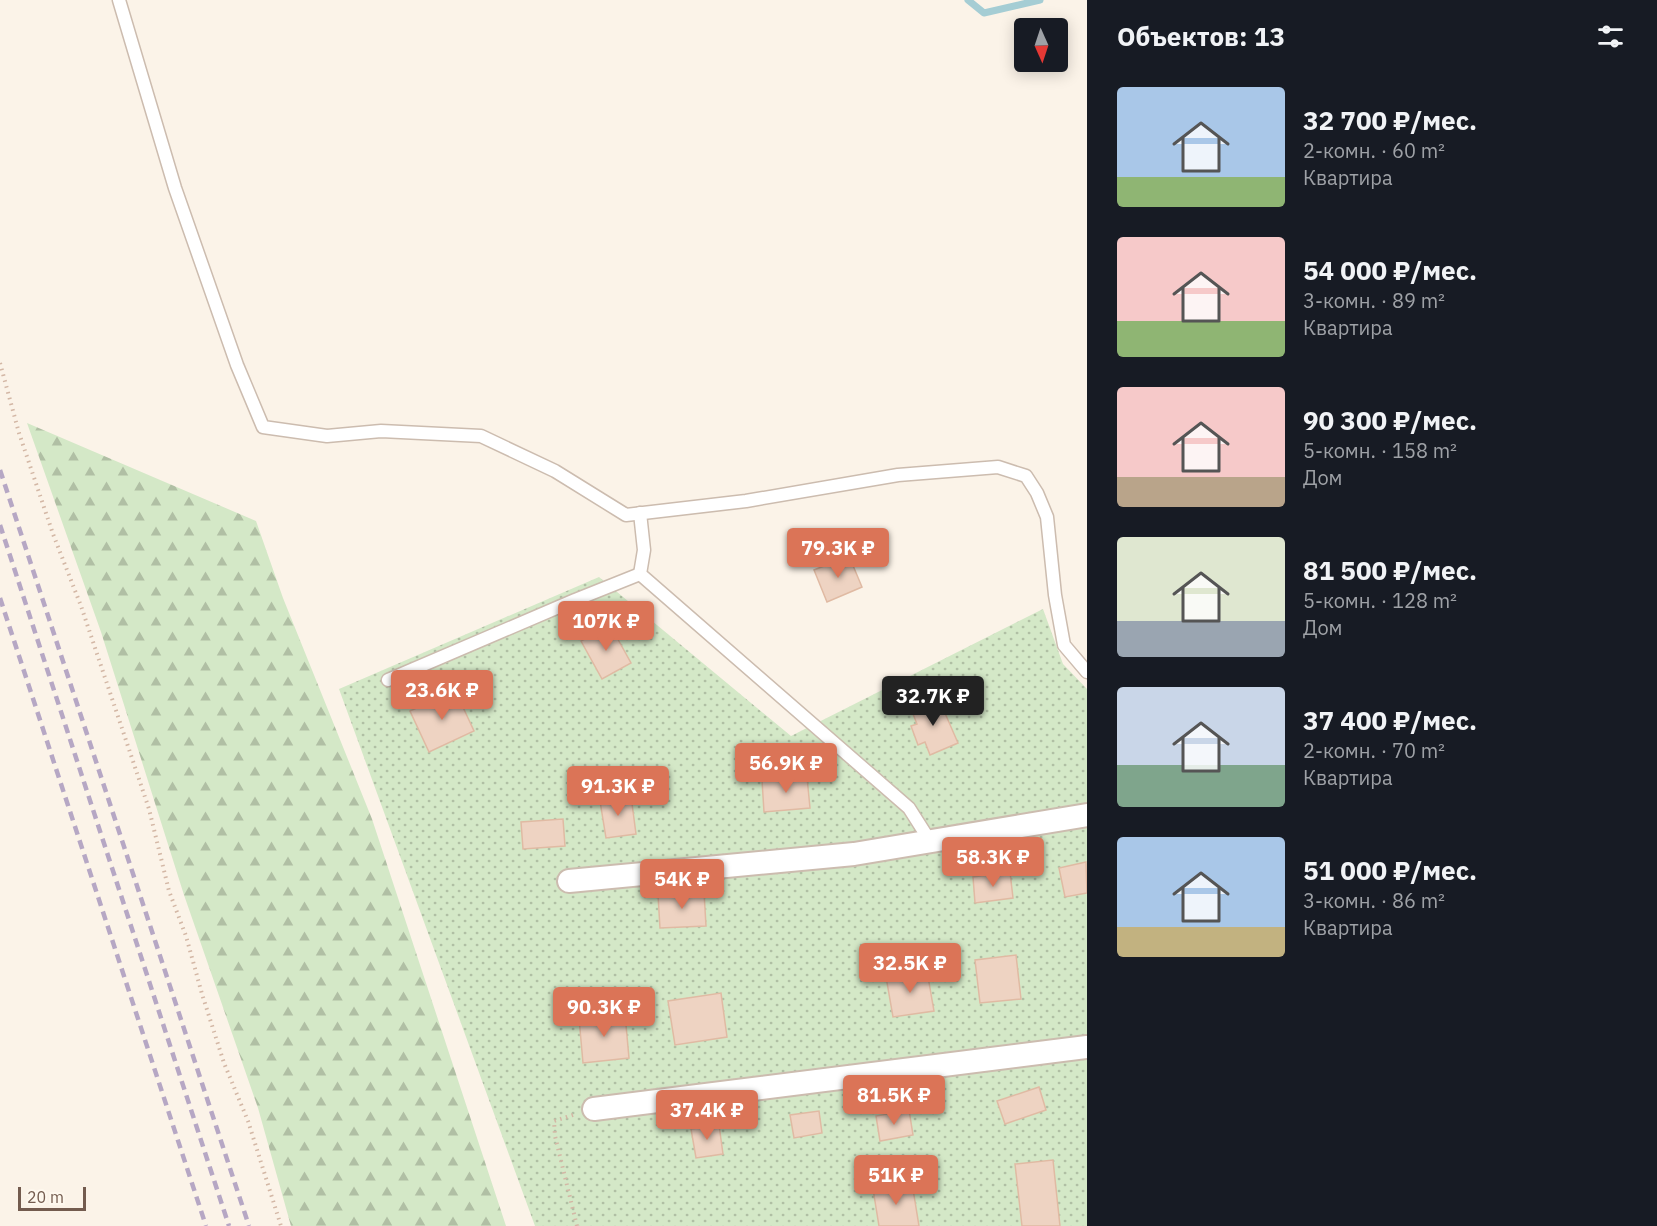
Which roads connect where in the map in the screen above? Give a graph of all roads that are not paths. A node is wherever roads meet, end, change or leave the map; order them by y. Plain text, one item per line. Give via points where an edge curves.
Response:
1 (119, 0) edge
2 (640, 513) junction
3 (640, 574) junction
4 (1087, 672) edge
5 (388, 680) dead end
6 (1087, 814) edge
7 (930, 841) junction
8 (568, 881) dead end
9 (1087, 1047) edge
10 (594, 1108) road end

1 - 2 lane via 175,188 262,427 327,436 381,431 481,436 555,471 626,514
2 - 3 lane via 644,550
2 - 4 lane via 746,501 898,475 998,467 1026,476 1047,517 1064,645
3 - 5 lane
3 - 7 lane via 909,808
6 - 7 street
7 - 8 street via 854,854
9 - 10 street

